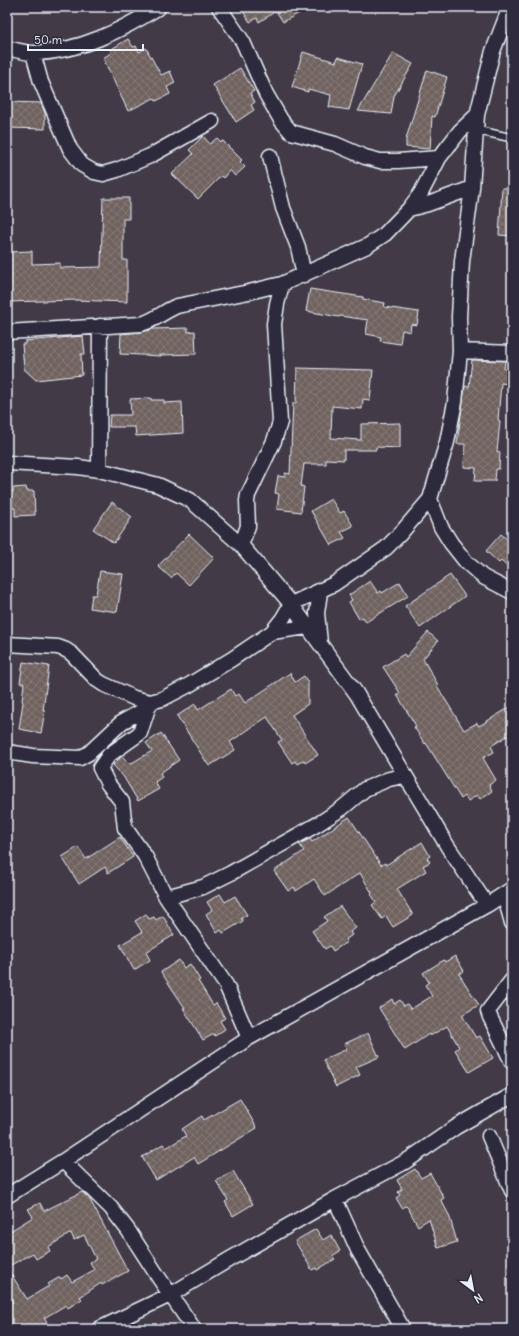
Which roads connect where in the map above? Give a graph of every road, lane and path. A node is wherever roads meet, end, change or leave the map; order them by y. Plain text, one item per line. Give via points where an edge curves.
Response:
1 (159, 7) edge
2 (219, 7) edge
3 (510, 7) edge
4 (7, 48) edge
5 (33, 53) junction
6 (477, 115) junction
7 (212, 121) dead end
8 (476, 130) junction
9 (512, 138) edge
10 (270, 156) dead end
11 (439, 158) junction
12 (472, 188) junction
13 (409, 210) junction
14 (304, 275) junction
15 (282, 284) junction
16 (100, 326) junction
17 (7, 332) edge
18 (460, 351) junction
19 (512, 353) edge
20 (7, 463) edge
21 (99, 470) junction
22 (430, 499) junction
23 (242, 545) junction
24 (320, 592) junction
25 (512, 592) edge
26 (291, 604) junction
27 (307, 627) junction
28 (272, 632) junction
29 (320, 643) junction
30 (7, 644) edge
31 (149, 705) junction
32 (7, 752) edge
33 (404, 776) junction
34 (508, 891) edge
35 (166, 897) junction
36 (486, 905) junction
37 (512, 923) edge
38 (512, 980) edge
39 (249, 1038) junction
40 (512, 1062) edge
41 (512, 1095) edge
42 (489, 1136) dead end
43 (63, 1161) junction
44 (512, 1192) edge
45 (7, 1196) edge
46 (335, 1199) junction
47 (170, 1295) junction
48 (98, 1329) edge
49 (194, 1329) edge
50 (403, 1329) edge

1 - 5 street via 133,23 80,46
2 - 11 street via 243,42 266,94 291,132 380,161
3 - 6 street via 493,52
4 - 5 street
5 - 7 street via 41,82 70,149 82,165 94,172 103,174 150,156
6 - 8 street
6 - 11 street via 460,131
8 - 9 lane
8 - 12 street
10 - 14 street
11 - 13 street via 421,194
12 - 13 street
12 - 18 street via 462,261
13 - 14 street via 385,234 367,246
14 - 15 street
15 - 16 street via 177,306 141,324
15 - 23 street via 274,324 280,422 274,441 248,495 248,526
16 - 17 street
16 - 21 street
18 - 19 street
18 - 22 street via 455,402 447,442
20 - 21 street
21 - 23 street via 158,486 190,500
22 - 24 street via 386,548
22 - 25 street via 441,527 466,562 483,576
23 - 26 street
24 - 26 street
24 - 29 street via 317,613
26 - 27 street
26 - 28 street
27 - 28 street
27 - 29 street
28 - 31 street via 190,685
29 - 33 street via 356,693
30 - 31 street via 58,647 66,650 103,684
31 - 32 street via 122,722 89,753 80,758
31 - 35 street via 140,732 109,755 100,768 122,802 125,828 145,856
33 - 35 street via 370,786 341,810 231,873 203,887
33 - 36 street
34 - 36 street
34 - 37 street
35 - 39 street via 226,985
36 - 39 street
38 - 40 street via 488,1012
39 - 43 street
41 - 46 street via 456,1127 405,1162
42 - 44 street
43 - 45 street
43 - 47 street via 111,1208
46 - 47 street
46 - 50 street via 358,1250
47 - 48 street
47 - 49 street

